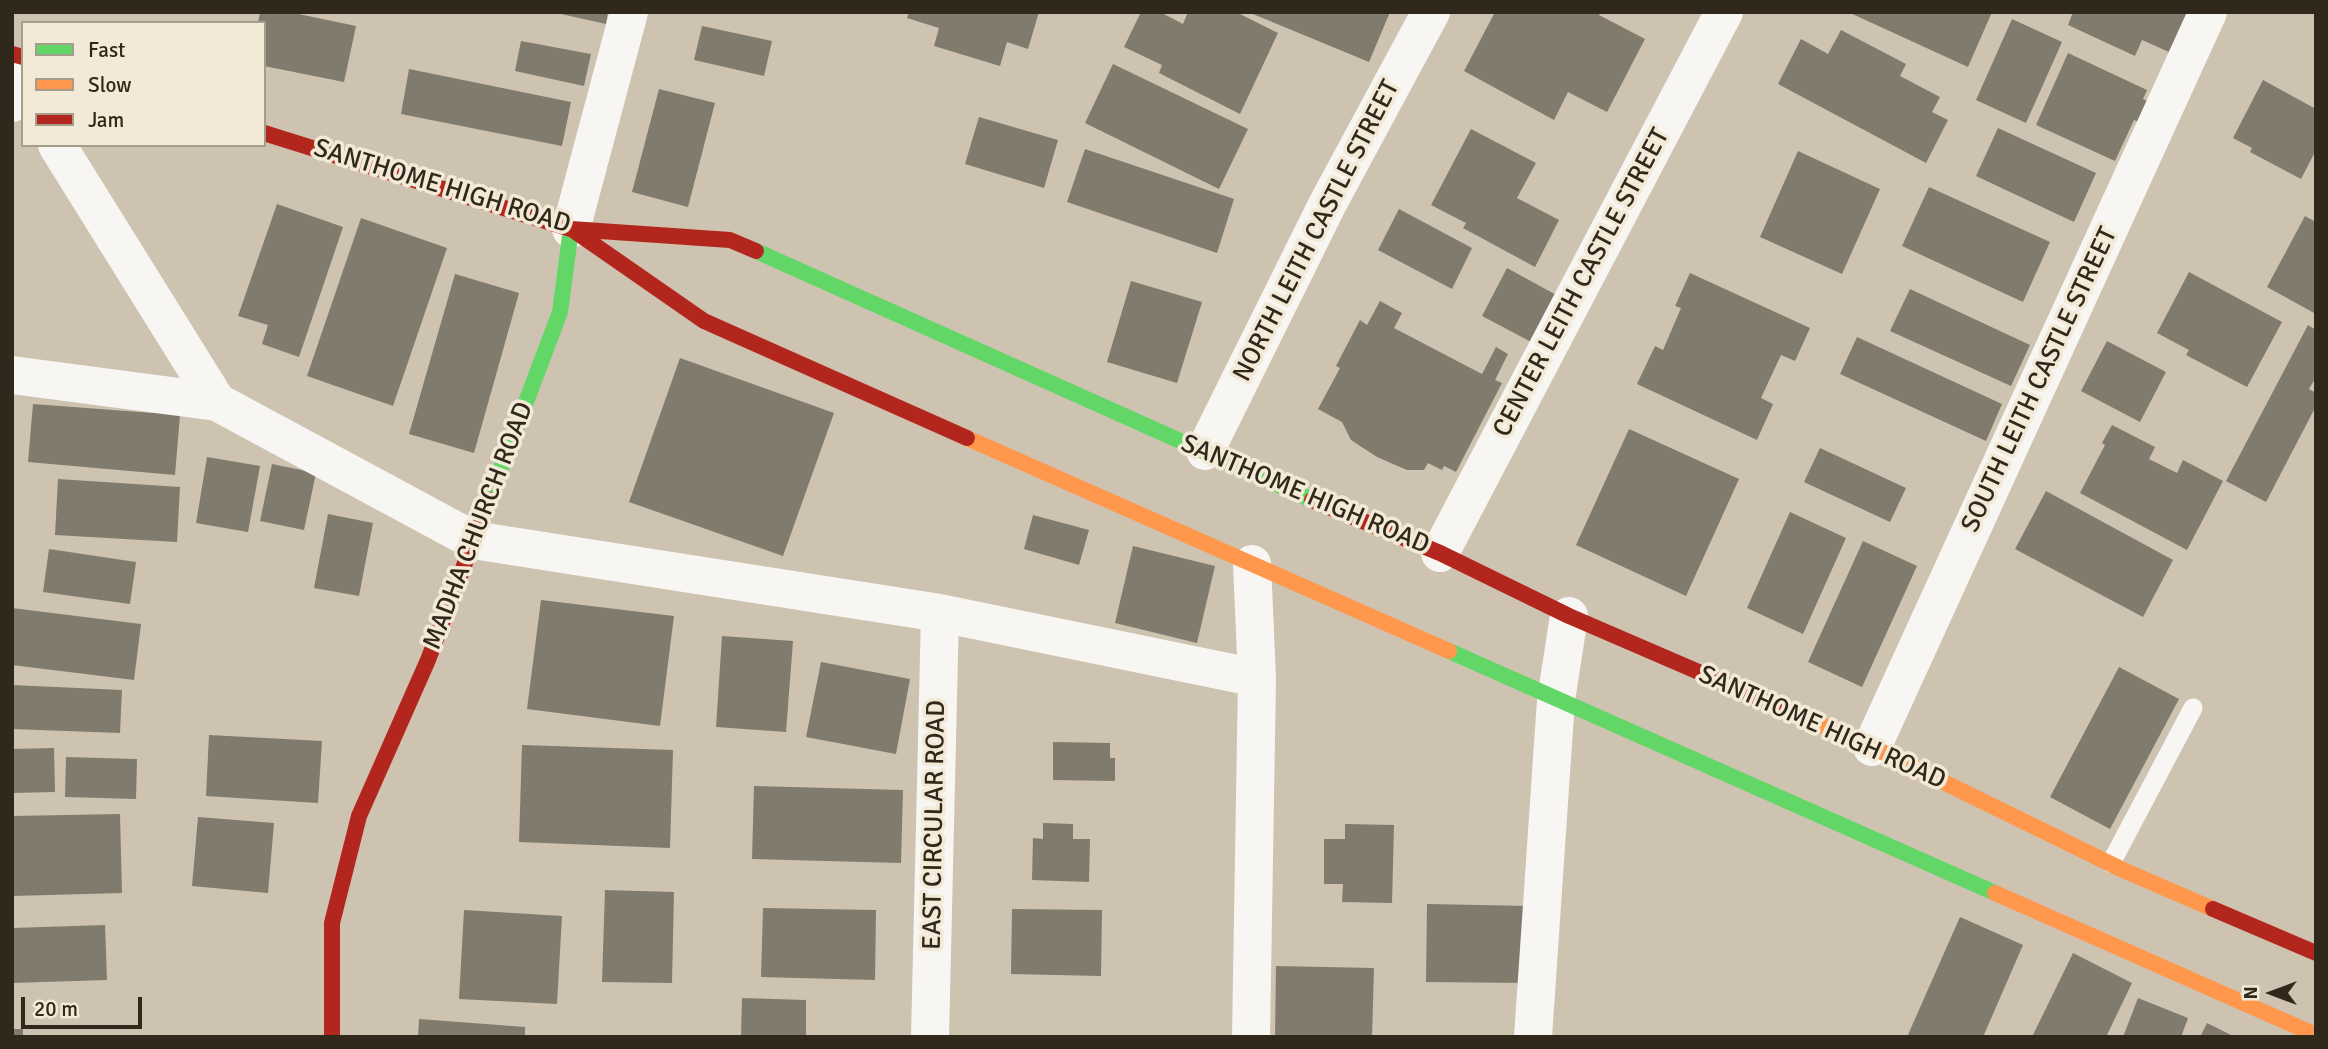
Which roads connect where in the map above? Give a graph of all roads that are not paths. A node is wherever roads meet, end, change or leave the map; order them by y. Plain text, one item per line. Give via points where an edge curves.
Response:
1 (629, 12) edge
2 (1431, 12) edge
3 (1724, 12) edge
4 (2207, 12) edge
5 (266, 133) edge
6 (58, 147) edge
7 (571, 229) junction
8 (12, 375) edge
9 (217, 402) junction
10 (1205, 451) junction
11 (473, 540) junction
12 (1440, 553) junction
13 (1252, 564) junction
14 (940, 613) junction
15 (1569, 616) junction
16 (1257, 678) junction
17 (1556, 700) junction
18 (2193, 708) dead end
19 (1872, 747) junction
20 (2111, 863) junction
21 (2316, 953) edge
22 (2316, 1035) edge
23 (331, 1037) edge
24 (930, 1037) edge
25 (1251, 1037) edge
26 (1533, 1037) edge

1 - 7 street, MADHA CHURCH ROAD
2 - 10 street, NORTH LEITH CASTLE STREET via 1328,203
3 - 12 street, CENTER LEITH CASTLE STREET
4 - 19 street, SOUTH LEITH CASTLE STREET
5 - 7 main road, SANTHOME HIGH ROAD
6 - 9 street
7 - 10 main road, SANTHOME HIGH ROAD via 730,240
7 - 11 main road, MADHA CHURCH ROAD via 560,312
7 - 13 main road via 704,321
8 - 9 street
9 - 11 street
10 - 12 main road, SANTHOME HIGH ROAD
11 - 14 street
11 - 23 main road, MADHA CHURCH ROAD via 428,660 359,816 331,923
12 - 15 main road, SANTHOME HIGH ROAD
13 - 16 street
13 - 17 main road
14 - 16 street
14 - 24 street, EAST CIRCULAR ROAD
15 - 17 street
15 - 19 main road, SANTHOME HIGH ROAD
16 - 25 street
17 - 22 main road
17 - 26 street
18 - 20 lane
19 - 20 main road, SANTHOME HIGH ROAD
20 - 21 main road, SANTHOME HIGH ROAD

